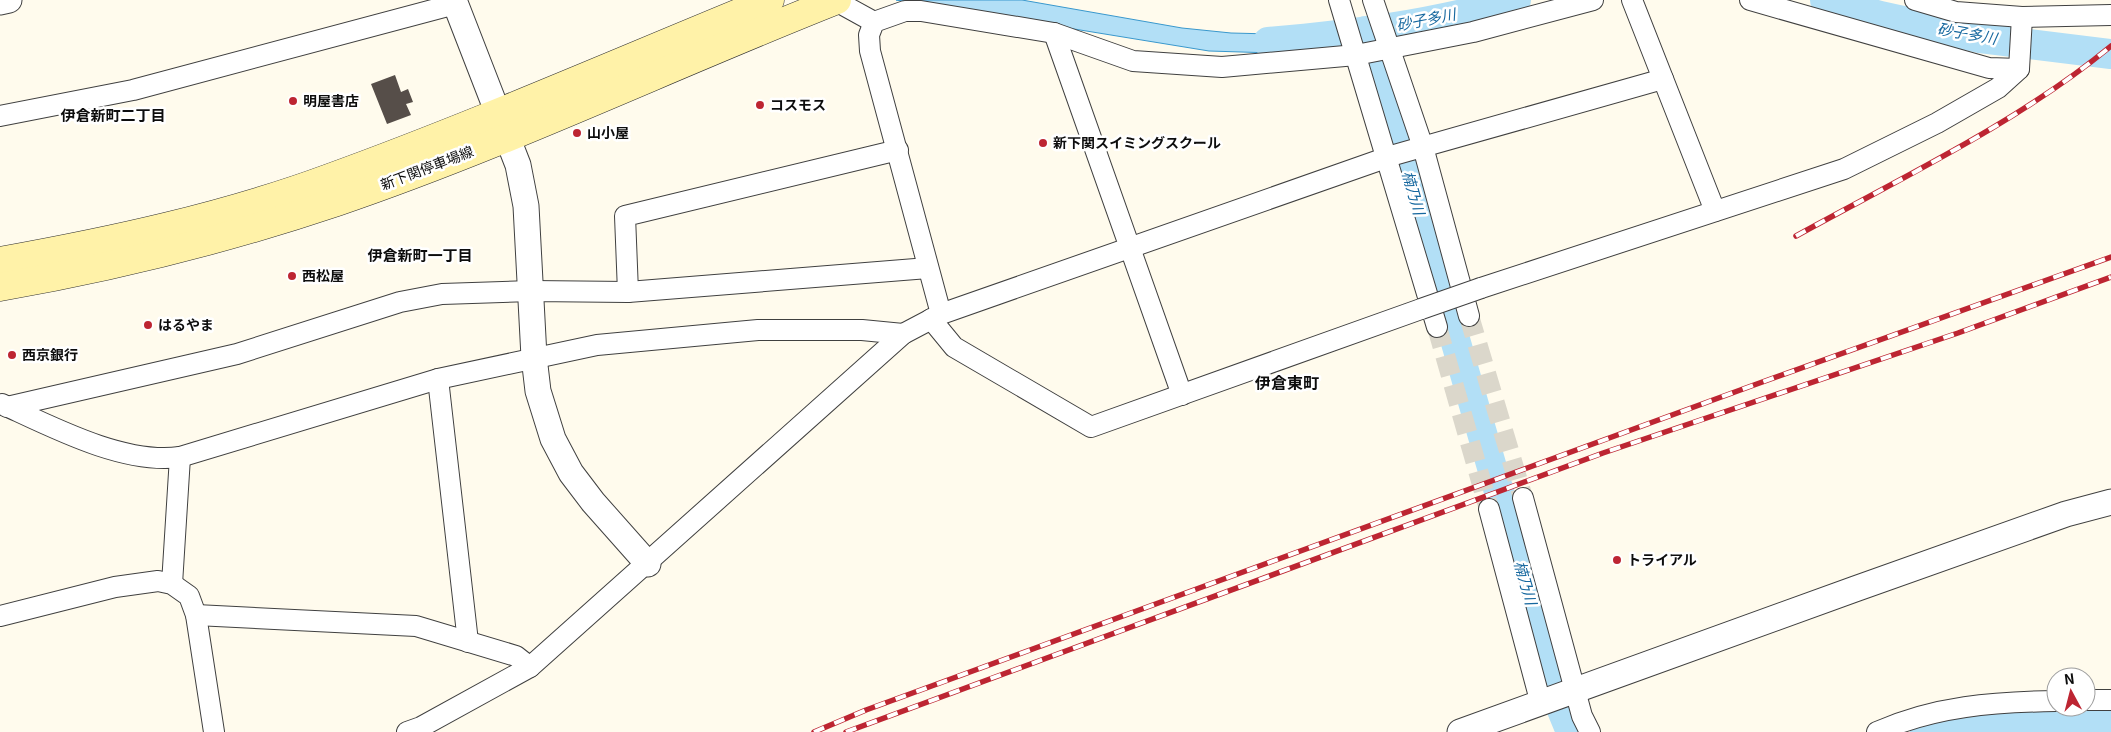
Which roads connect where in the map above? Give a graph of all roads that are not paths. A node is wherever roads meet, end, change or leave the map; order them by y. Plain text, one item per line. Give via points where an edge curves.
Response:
1 (9, 0) edge
2 (770, 0) edge
3 (837, 0) edge
4 (1593, 0) edge
5 (1632, 0) edge
6 (1750, 0) edge
7 (1915, 0) edge
8 (0, 2) edge
9 (455, 2) edge
10 (1377, 2) edge
11 (1341, 6) edge
12 (2111, 16) edge
13 (2021, 20) junction
14 (874, 22) junction
15 (1054, 33) junction
16 (1386, 47) junction
17 (1357, 52) junction
18 (2020, 64) junction
19 (1663, 79) junction
20 (0, 116) edge
21 (502, 124) junction
22 (898, 150) junction
23 (1404, 152) junction
24 (1715, 211) junction
25 (1128, 247) junction
26 (0, 261) edge
27 (928, 268) junction
28 (0, 287) edge
29 (532, 291) junction
30 (628, 292) junction
31 (1469, 316) tunnel mouth
32 (936, 317) junction
33 (1437, 327) tunnel mouth
34 (903, 334) junction
35 (534, 357) junction
36 (438, 379) junction
37 (1182, 395) junction
38 (4, 405) edge
39 (180, 458) junction
40 (1523, 498) tunnel mouth
41 (2111, 502) edge
42 (1489, 509) tunnel mouth
43 (648, 564) junction
44 (172, 584) junction
45 (196, 615) junction
46 (0, 616) edge
47 (468, 642) junction
48 (530, 667) junction
49 (1576, 692) junction
50 (2096, 700) edge
51 (2111, 700) edge
52 (2046, 702) edge
53 (1541, 704) junction
54 (214, 732) edge
55 (407, 732) edge
56 (1460, 732) edge
57 (1590, 732) edge
58 (1877, 732) edge

1 - 8 street
2 - 21 main road, 新下関停車場線
3 - 14 street
3 - 21 main road, 新下関停車場線
4 - 16 street via 1473,32
5 - 19 street
6 - 18 street via 1989,68
7 - 13 street via 1956,12
9 - 20 street via 133,90
9 - 21 street
10 - 11 street
10 - 16 street
11 - 17 street
12 - 13 street
13 - 18 street
14 - 15 street via 905,11 921,11
14 - 22 street via 869,35 870,51
15 - 17 street via 1133,61 1222,67
15 - 25 street
16 - 17 street
16 - 23 street
17 - 23 street
18 - 24 street via 1998,88 1937,123 1844,169
19 - 23 street
19 - 24 street
21 - 26 main road, 新下関停車場線 via 262,200 165,226
21 - 28 main road, 新下関停車場線 via 423,170 336,202 178,249 66,276
21 - 29 street via 518,165 526,206
22 - 27 street
22 - 30 street via 625,216
23 - 25 street
23 - 31 street
23 - 33 street
24 - 37 street, bridge via 1481,288
25 - 32 street
25 - 37 street
27 - 30 street
27 - 32 street
29 - 30 street
29 - 35 street
29 - 38 street via 442,294 400,302 236,354
32 - 34 street
32 - 37 street via 954,348 1091,427
34 - 35 street via 862,330 758,330 597,345
34 - 43 street
35 - 36 street
35 - 43 street via 538,391 552,439 571,473 593,502
36 - 39 street
36 - 47 street
38 - 39 street via 84,442 160,460
39 - 44 street
40 - 49 street
41 - 49 street via 2066,514
42 - 53 street
43 - 48 street
44 - 45 street via 189,596
44 - 46 street via 158,581 115,587
45 - 47 street via 416,626
45 - 54 street
47 - 48 street via 516,656
48 - 55 street
49 - 53 street
49 - 57 street
50 - 51 street
52 - 58 street via 1963,706 1923,714
53 - 56 street

